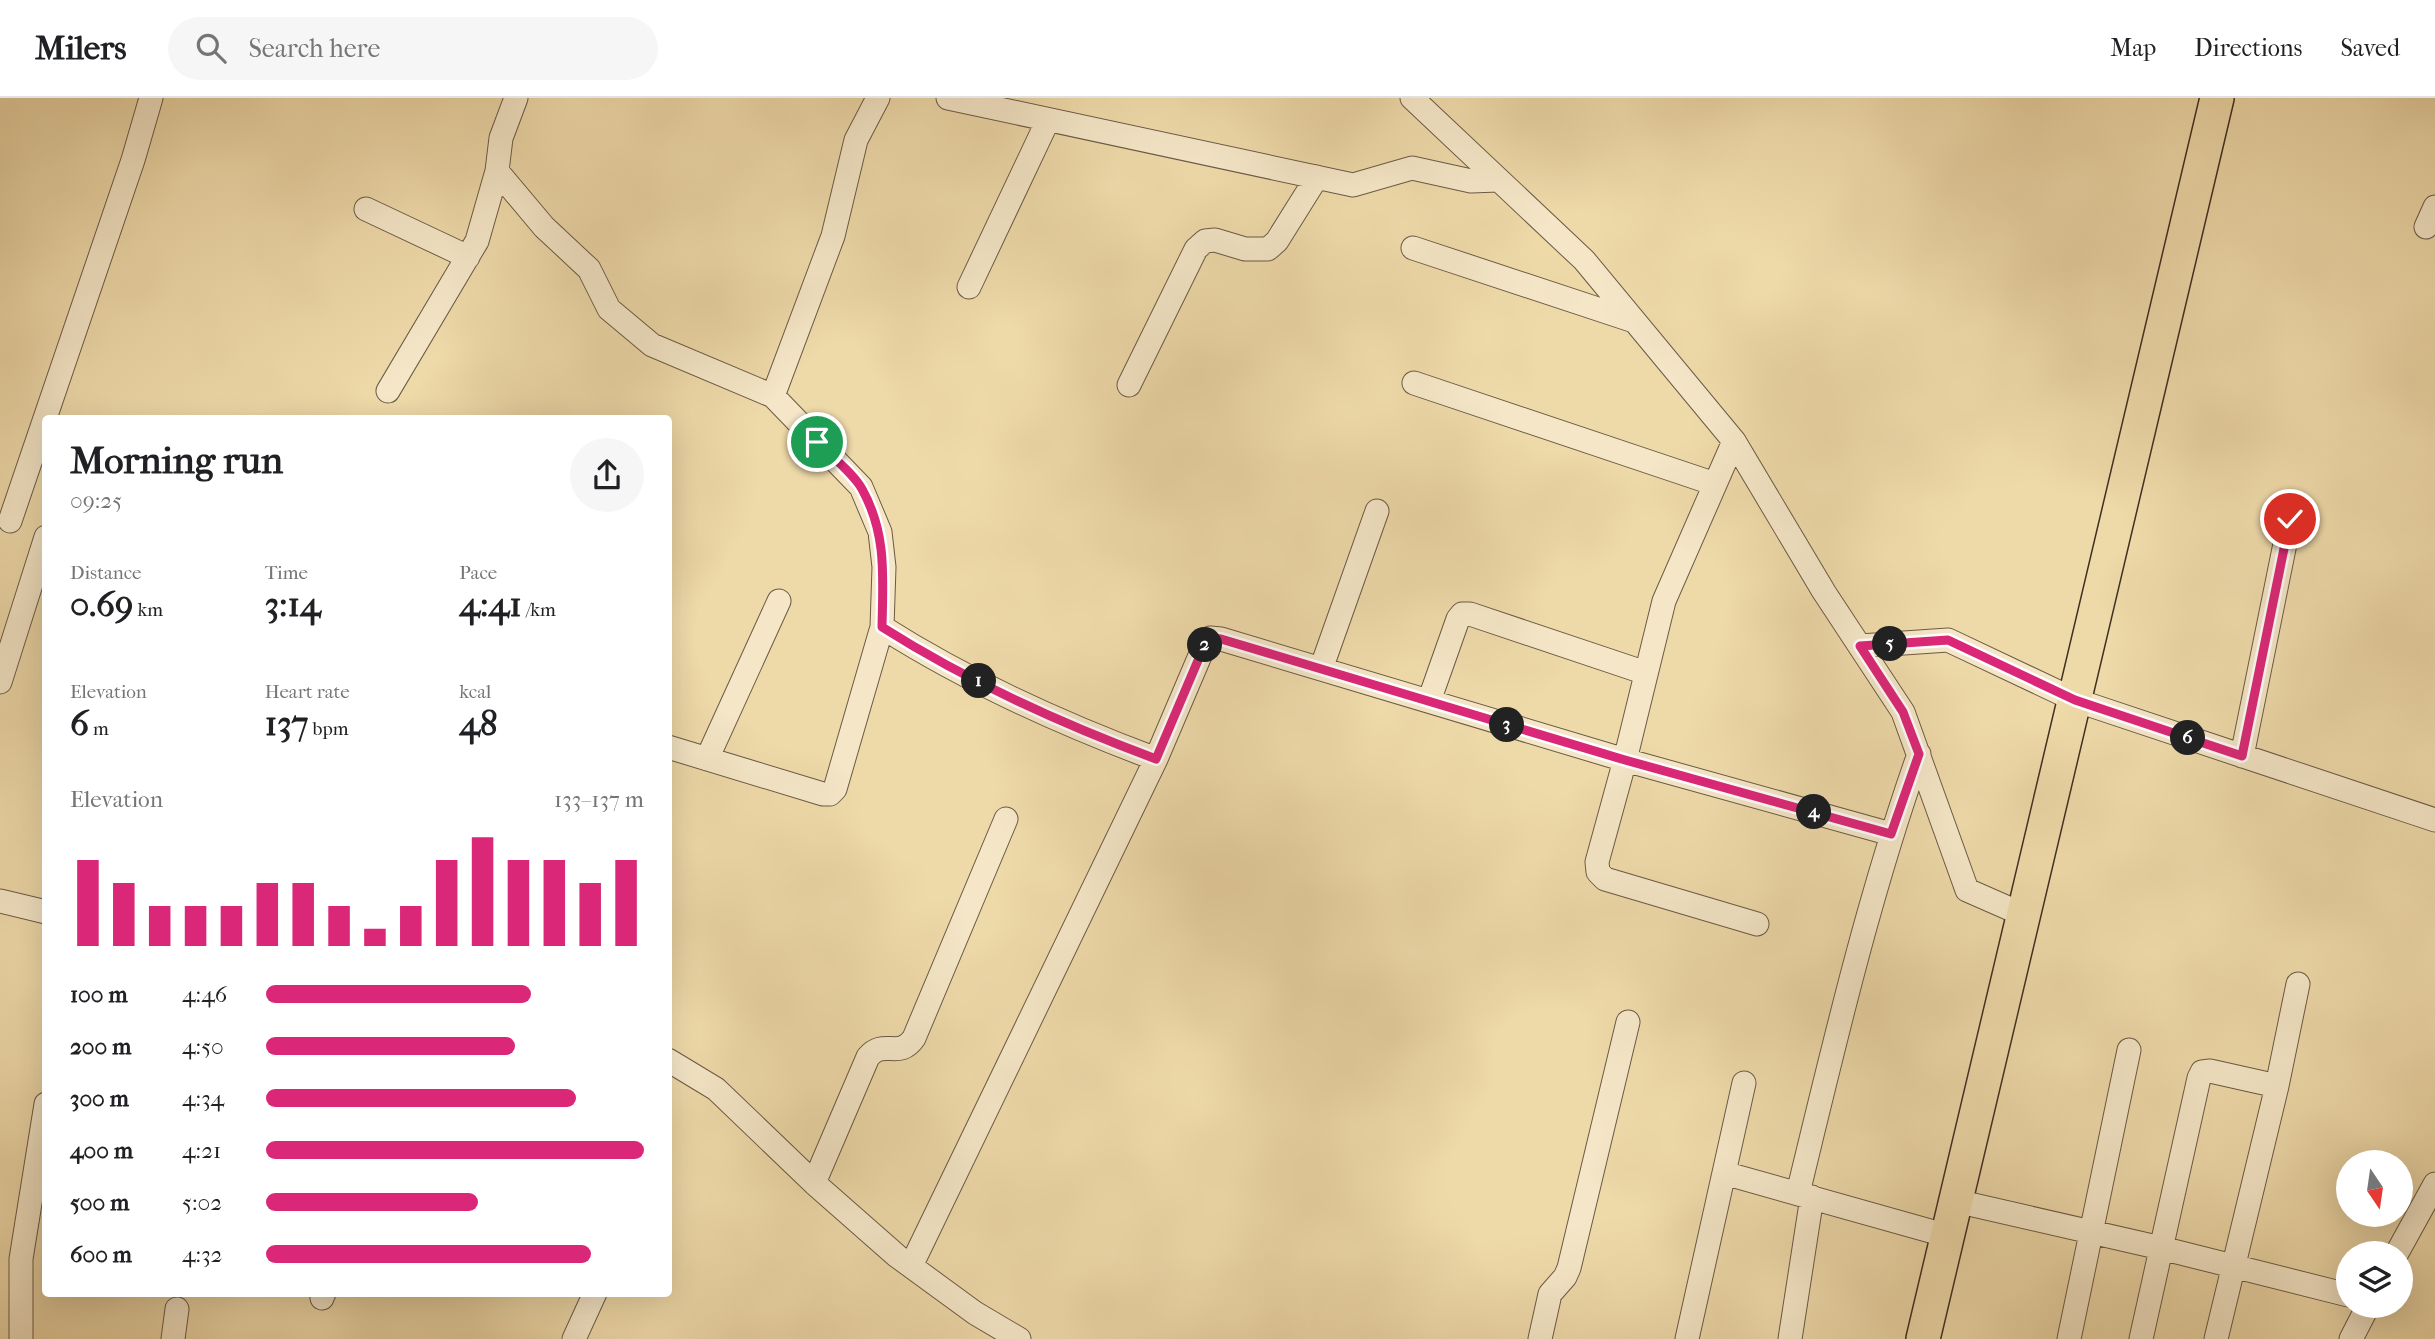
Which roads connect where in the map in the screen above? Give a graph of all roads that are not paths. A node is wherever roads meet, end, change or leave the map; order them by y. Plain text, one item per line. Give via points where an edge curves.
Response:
1 (152, 98) edge
2 (516, 98) edge
3 (878, 98) edge
4 (948, 98) edge
5 (1412, 98) edge
6 (2217, 98) edge
7 (1048, 120) junction
8 (497, 172) junction
9 (1317, 177) junction
10 (1498, 180) junction
11 (366, 209) dead end
12 (1413, 248) dead end
13 (468, 257) junction
14 (969, 287) dead end
15 (1634, 321) junction
16 (1414, 383) dead end
17 (1129, 385) dead end
18 (388, 391) dead end
19 (773, 396) junction
20 (42, 415) edge
21 (42, 415) edge
22 (1734, 441) junction
23 (1715, 484) junction
24 (1377, 512) dead end
25 (5, 519) edge
26 (2290, 519) dead end
27 (42, 534) edge
28 (42, 549) edge
29 (779, 601) dead end
30 (882, 627) junction
31 (1860, 646) junction
32 (1321, 669) junction
33 (1646, 673) junction
34 (0, 682) edge
35 (2075, 700) junction
36 (1429, 701) junction
37 (672, 748) edge
38 (1919, 754) junction
39 (2242, 756) junction
40 (707, 759) junction
41 (1156, 759) junction
42 (1625, 760) junction
43 (1006, 819) dead end
44 (2435, 820) edge
45 (1891, 834) junction
46 (0, 901) edge
47 (42, 911) edge
48 (2024, 915) junction
49 (1757, 925) dead end
50 (2298, 984) dead end
51 (1628, 1022) dead end
52 (2130, 1050) dead end
53 (672, 1062) edge
54 (1744, 1083) dead end
55 (2277, 1086) junction
56 (42, 1129) edge
57 (1724, 1173) junction
58 (814, 1183) junction
59 (2435, 1184) edge
60 (1805, 1195) junction
61 (1956, 1201) junction
62 (2091, 1232) junction
63 (1948, 1236) junction
64 (2404, 1241) edge
65 (2161, 1248) junction
66 (911, 1266) junction
67 (2234, 1266) junction
68 (2336, 1291) edge
69 (593, 1297) edge
70 (177, 1309) dead end
71 (2362, 1318) edge
72 (21, 1339) edge
73 (173, 1339) edge
74 (574, 1339) edge
75 (1019, 1339) edge
76 (1539, 1339) edge
77 (1687, 1339) edge
78 (1790, 1339) edge
79 (1923, 1339) edge
80 (2069, 1339) edge
81 (2141, 1339) edge
82 (2216, 1339) edge
83 (2351, 1339) edge

1 - 21 street
2 - 8 street via 502,138
3 - 19 street via 856,140 833,236
4 - 7 street
5 - 10 street
6 - 35 highway
7 - 9 street
7 - 14 street
8 - 13 street via 477,242
8 - 19 street via 544,227 589,269 609,309 652,345
9 - 10 street via 1353,185 1412,168 1471,181
9 - 17 street via 1268,249 1245,249 1215,240 1196,249
10 - 15 street via 1584,260
11 - 13 street
12 - 15 street
13 - 18 street
15 - 22 street
16 - 23 street
19 - 30 street via 861,487 880,532
20 - 25 street
22 - 23 street
22 - 31 street
23 - 33 street via 1664,601
24 - 32 street
25 - 27 street
26 - 39 street
28 - 34 street
29 - 40 street
30 - 40 street via 830,794
30 - 41 street via 927,655 1085,733
31 - 35 street via 1948,640
31 - 38 street via 1903,712
32 - 36 street
32 - 41 street via 1210,638
33 - 36 street via 1462,614
33 - 42 street
35 - 39 street
35 - 48 highway
36 - 42 street
37 - 40 street
38 - 45 street
38 - 48 street via 1967,890
39 - 44 street
41 - 66 street
42 - 45 street
42 - 49 street via 1598,872 1605,879
43 - 58 street via 914,1038 902,1050 883,1048 868,1057
45 - 60 street via 1866,919
46 - 47 street
48 - 61 highway
50 - 55 street
51 - 76 street via 1569,1268 1550,1294
52 - 62 street
53 - 58 street via 716,1089
54 - 57 street
55 - 65 street via 2202,1072
55 - 67 street
56 - 72 street via 21,1259
57 - 60 street
57 - 77 street
58 - 66 street
59 - 64 street
60 - 63 street
60 - 78 street
61 - 62 street
61 - 63 highway
62 - 65 street
62 - 80 street
63 - 79 highway
65 - 67 street
65 - 81 street
66 - 75 street
67 - 68 street
67 - 82 street
69 - 74 street
70 - 73 street
71 - 83 street

